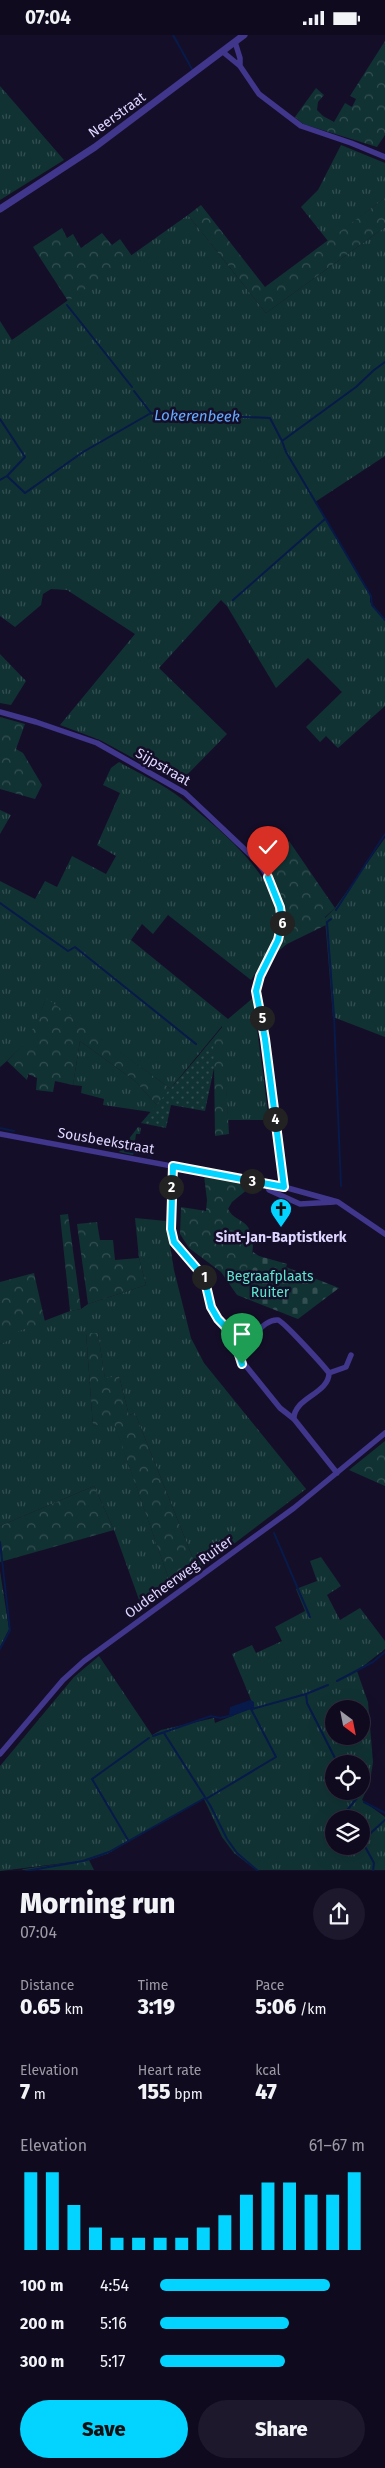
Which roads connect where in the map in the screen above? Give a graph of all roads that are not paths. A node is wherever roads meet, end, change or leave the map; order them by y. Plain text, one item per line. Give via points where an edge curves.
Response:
1 (243, 35) edge
2 (235, 43) junction
3 (223, 52) junction
4 (240, 66) junction
5 (385, 157) edge
6 (0, 209) edge
7 (0, 712) edge
8 (0, 1134) edge
9 (173, 1166) junction
10 (266, 1183) junction
11 (284, 1187) junction
12 (338, 1202) junction
13 (385, 1234) edge
14 (240, 1342) junction
15 (351, 1355) dead end
16 (329, 1373) junction
17 (294, 1419) junction
18 (385, 1433) edge
19 (337, 1473) junction
20 (0, 1754) edge

1 - 2 street, Neerstraat
2 - 3 street, Neerstraat
2 - 4 street
3 - 4 street
3 - 6 street, Neerstraat via 95,147
4 - 5 street via 259,94 301,126
7 - 11 street, Sijpstraat via 96,743 185,793 257,861 268,877 280,907 282,922 278,940 256,991
8 - 9 street, Sousbeekstraat
9 - 10 street, Sousbeekstraat
9 - 14 street via 171,1229 174,1242 204,1277 211,1307
10 - 11 street, Sousbeekstraat
10 - 12 street, Sousbeekstraat via 269,1190 300,1204
11 - 12 street, Sousbeekstraat
12 - 13 street, Sousbeekstraat
14 - 16 street via 269,1321 283,1322
14 - 17 street via 237,1348 242,1364 280,1408
15 - 16 street via 346,1367
16 - 17 street via 326,1383 298,1407
17 - 19 street
18 - 19 street, Oudeheerweg Ruiter
19 - 20 street, Oudeheerweg Ruiter via 84,1661 63,1680

